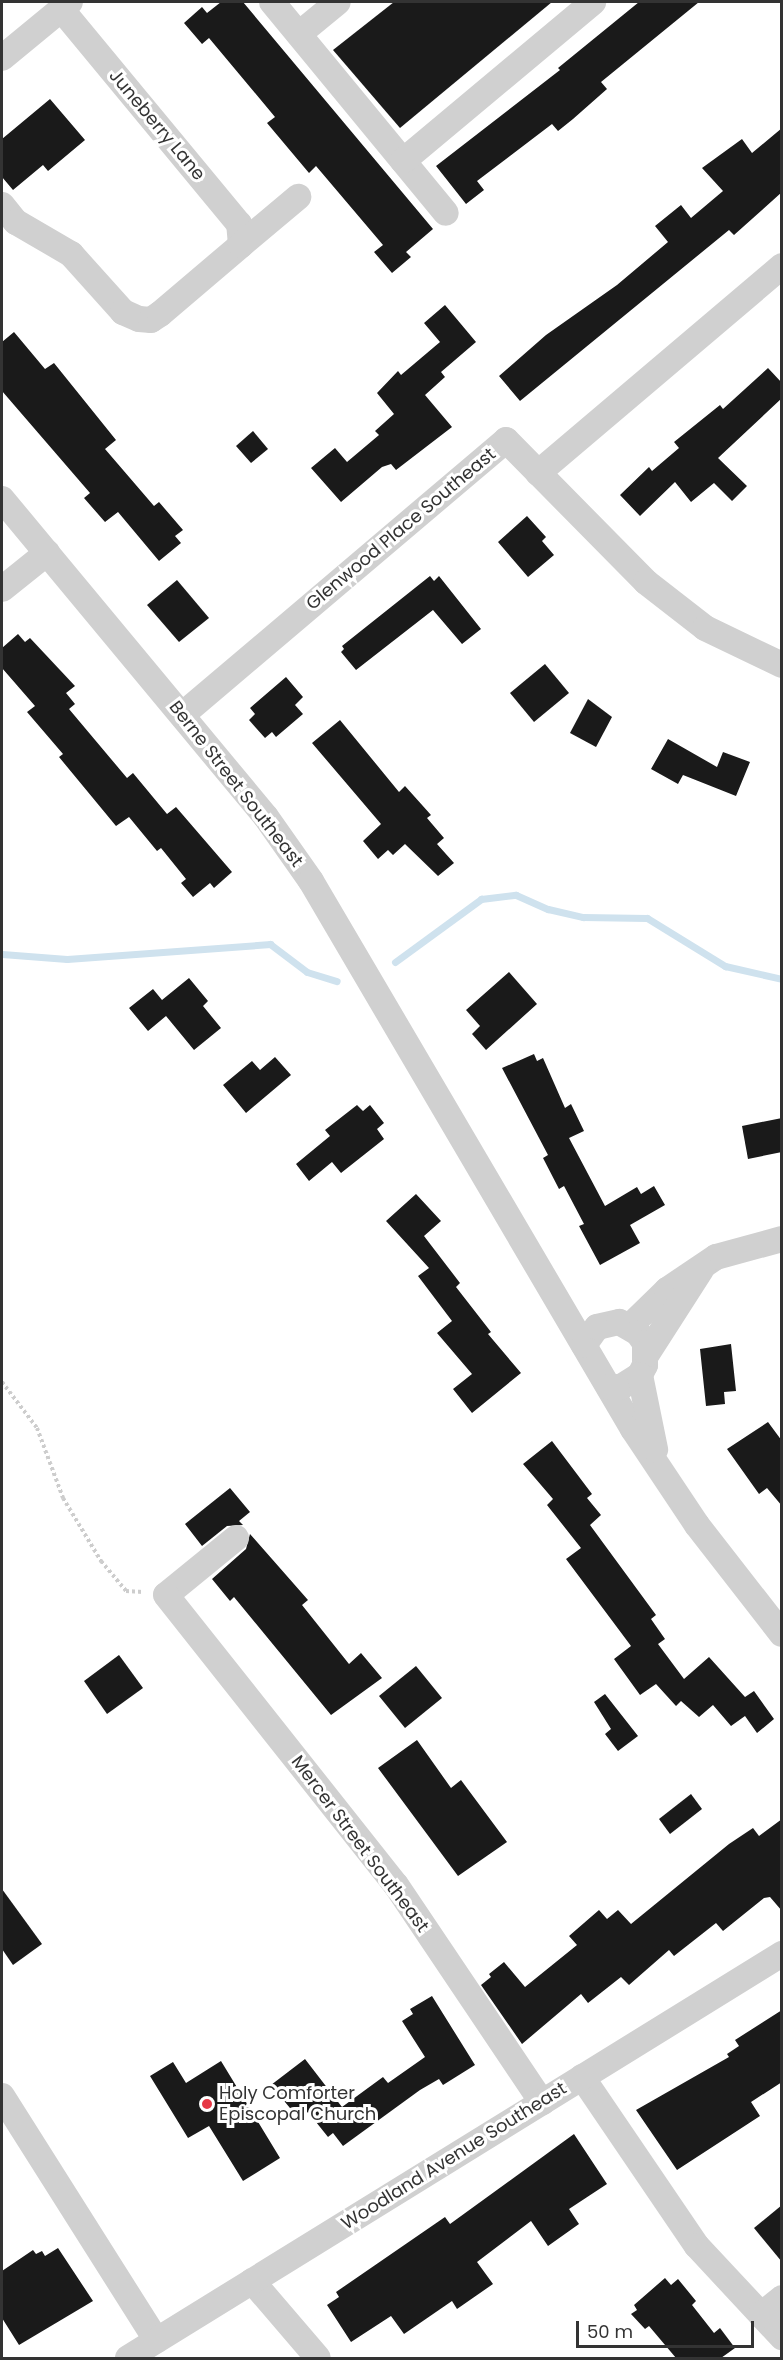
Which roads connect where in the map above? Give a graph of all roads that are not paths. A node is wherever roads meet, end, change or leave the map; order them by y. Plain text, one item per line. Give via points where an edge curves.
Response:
1 (272, 2) edge
2 (338, 2) edge
3 (592, 2) edge
4 (66, 5) edge
5 (299, 34) junction
6 (2, 58) edge
7 (403, 161) junction
8 (298, 197) dead end
9 (2, 205) edge
10 (446, 213) dead end
11 (241, 245) junction
12 (782, 266) edge
13 (538, 473) junction
14 (2, 499) edge
15 (47, 553) junction
16 (2, 590) edge
17 (782, 665) edge
18 (182, 715) junction
19 (509, 1218) junction
20 (782, 1239) edge
21 (702, 1270) junction
22 (618, 1324) junction
23 (584, 1346) junction
24 (643, 1365) junction
25 (609, 1387) junction
26 (662, 1472) junction
27 (225, 1539) dead end
28 (782, 1634) edge
29 (782, 1954) edge
30 (582, 2077) junction
31 (2, 2096) edge
32 (542, 2102) junction
33 (252, 2281) junction
34 (782, 2298) edge
35 (761, 2315) junction
36 (782, 2337) edge
37 (156, 2340) junction
38 (128, 2358) edge
39 (318, 2358) edge

1 - 5 street
2 - 5 street
3 - 7 street
4 - 6 street
4 - 11 street, Juneberry Lane via 239,224
5 - 7 street
7 - 10 street
8 - 11 street
9 - 11 street via 16,222 71,254 123,312 139,319 151,320 160,314
12 - 13 street
13 - 17 street via 646,582 705,628
13 - 18 street, Glenwood Place Southeast via 506,440
14 - 15 street, Berne Street Southeast
15 - 16 street
15 - 18 street, Berne Street Southeast
18 - 19 street, Berne Street Southeast via 266,817 311,880
19 - 22 street, Berne Street Southeast via 576,1305
19 - 23 street, Berne Street Southeast
20 - 21 street via 716,1257
21 - 22 street via 687,1275
21 - 24 street
22 - 23 street via 588,1335
22 - 24 street, Berne Street Southeast via 645,1343
23 - 25 street, Berne Street Southeast
24 - 25 street via 621,1387
24 - 26 street, Berne Street Southeast via 647,1420
25 - 26 street, Berne Street Southeast
26 - 28 street, Berne Street Southeast via 697,1525
27 - 32 street, Mercer Street Southeast via 168,1577 171,1591 396,1885
29 - 30 street, Woodland Avenue Southeast
30 - 32 street, Woodland Avenue Southeast
30 - 35 street via 697,2246
31 - 37 street
32 - 33 street, Woodland Avenue Southeast
33 - 37 street, Woodland Avenue Southeast
33 - 39 street
34 - 35 street
35 - 36 street
37 - 38 street, Woodland Avenue Southeast

